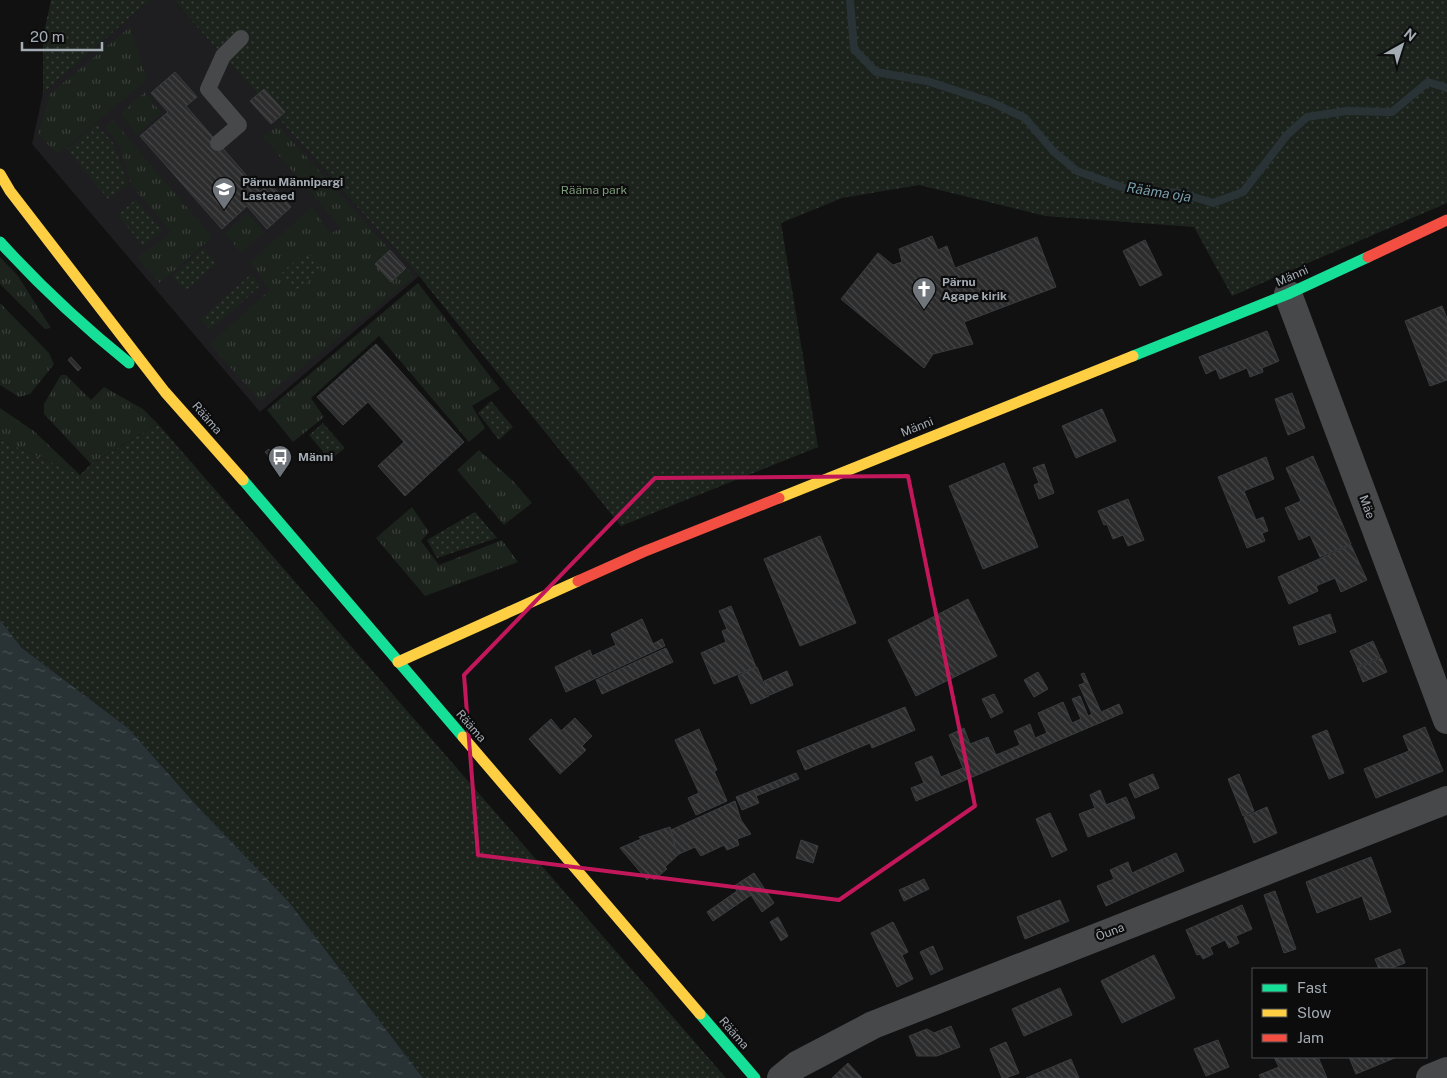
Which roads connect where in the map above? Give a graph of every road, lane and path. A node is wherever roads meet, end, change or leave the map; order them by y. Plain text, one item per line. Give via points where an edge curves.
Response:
1 (242, 38) dead end
2 (218, 143) dead end
3 (0, 174) edge
4 (1447, 220) edge
5 (0, 242) edge
6 (1288, 294) junction
7 (165, 392) junction
8 (398, 662) junction
9 (1447, 720) edge
10 (1447, 800) edge
11 (1447, 1072) edge
12 (755, 1078) edge
13 (781, 1078) edge
14 (1430, 1078) edge

1 - 2 lane via 223,56 208,89 238,125
3 - 7 main road, Rääma
4 - 6 main road, Männi
5 - 7 main road, Rääma via 95,336
6 - 8 main road, Männi via 643,552
6 - 9 street, Mäe
7 - 8 main road, Rääma
8 - 12 main road, Rääma
10 - 13 street, Õuna via 873,1025 797,1065
11 - 14 street

